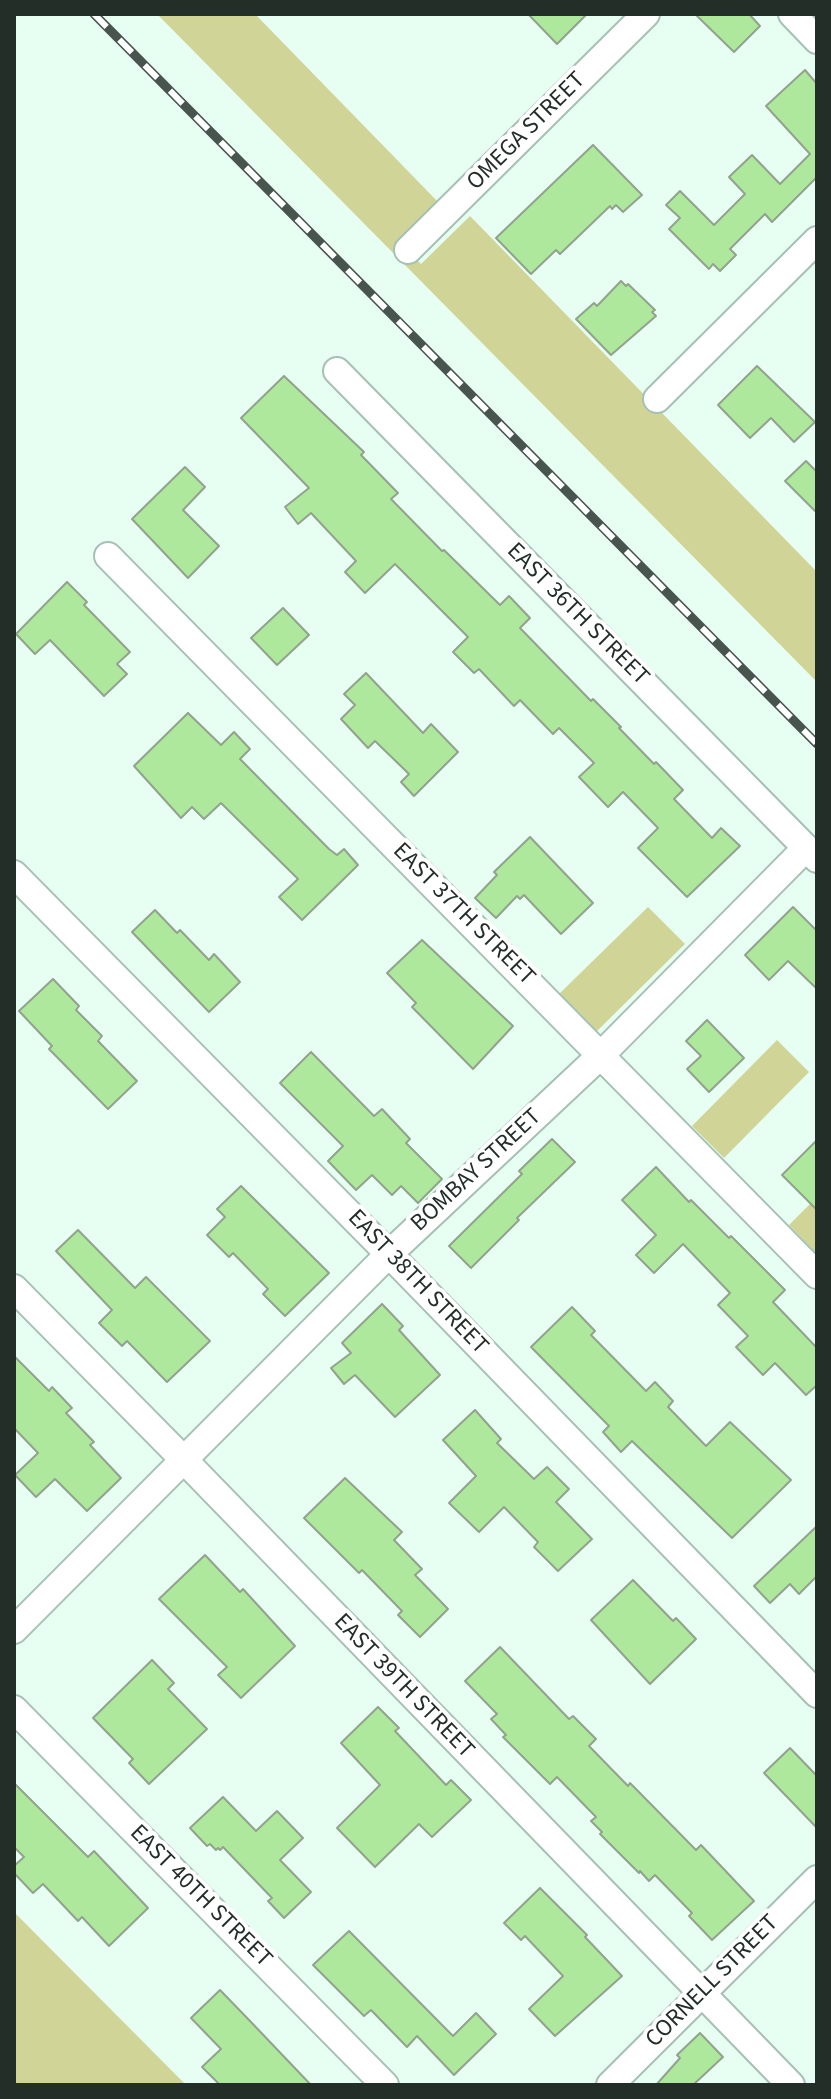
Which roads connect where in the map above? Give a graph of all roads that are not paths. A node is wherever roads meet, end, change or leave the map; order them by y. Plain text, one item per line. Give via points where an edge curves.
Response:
1 (646, 14) edge
2 (792, 14) edge
3 (817, 40) edge
4 (817, 240) edge
5 (408, 250) dead end
6 (337, 371) dead end
7 (657, 399) dead end
8 (108, 556) dead end
9 (812, 853) edge
10 (14, 874) edge
11 (601, 1055) junction
12 (389, 1254) junction
13 (817, 1275) edge
14 (14, 1288) edge
15 (185, 1461) junction
16 (14, 1630) edge
17 (817, 1694) edge
18 (14, 1709) edge
19 (817, 1879) edge
20 (701, 1993) junction
21 (385, 2085) edge
22 (610, 2085) edge
23 (791, 2085) edge

1 - 5 street, OMEGA STREET
2 - 3 street
4 - 7 street
6 - 9 street, EAST 36TH STREET
8 - 11 street, EAST 37TH STREET
9 - 11 street, BOMBAY STREET
10 - 12 street, EAST 38TH STREET
11 - 12 street, BOMBAY STREET
11 - 13 street, EAST 37TH STREET
12 - 15 street, BOMBAY STREET
12 - 17 street, EAST 38TH STREET
14 - 15 street, EAST 39TH STREET
15 - 16 street, BOMBAY STREET
15 - 20 street, EAST 39TH STREET
18 - 21 street, EAST 40TH STREET
19 - 20 street, CORNELL STREET
20 - 22 street, CORNELL STREET
20 - 23 street, EAST 39TH STREET

